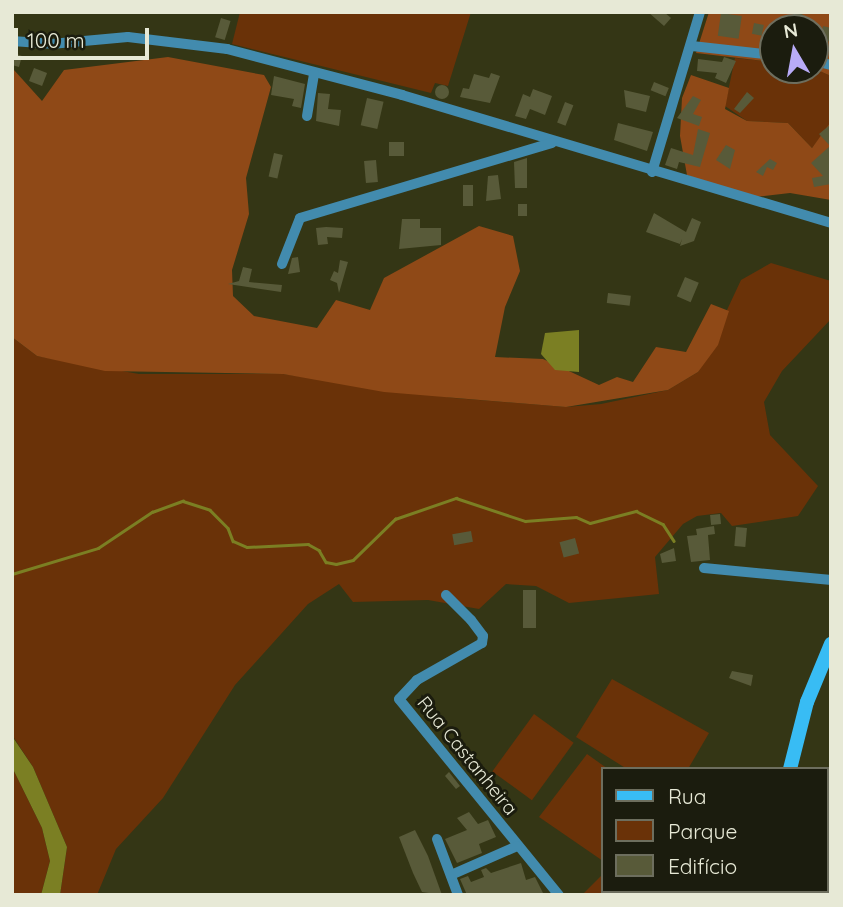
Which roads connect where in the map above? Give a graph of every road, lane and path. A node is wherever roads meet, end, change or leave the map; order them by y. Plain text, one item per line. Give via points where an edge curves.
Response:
1 (699, 12) edge
2 (12, 41) edge
3 (692, 47) junction
4 (759, 54) edge
5 (314, 74) junction
6 (307, 116) dead end
7 (552, 143) junction
8 (652, 172) junction
9 (831, 223) edge
10 (282, 264) dead end
11 (704, 568) dead end
12 (831, 580) edge
13 (446, 595) dead end
14 (831, 644) edge
15 (791, 767) edge
16 (437, 839) dead end
17 (517, 846) junction
18 (451, 874) junction
19 (458, 895) edge
20 (559, 895) edge

1 - 3 street
2 - 5 street via 171,39
3 - 4 street
3 - 8 street
5 - 6 street
5 - 7 street via 401,95
7 - 8 street
7 - 10 street via 300,218
8 - 9 street
11 - 12 street
13 - 17 street, Rua Castanheira via 471,620 483,636 482,643 416,680 399,699
14 - 15 street via 811,691
16 - 18 street
17 - 18 street
17 - 20 street, Rua Castanheira
18 - 19 street

